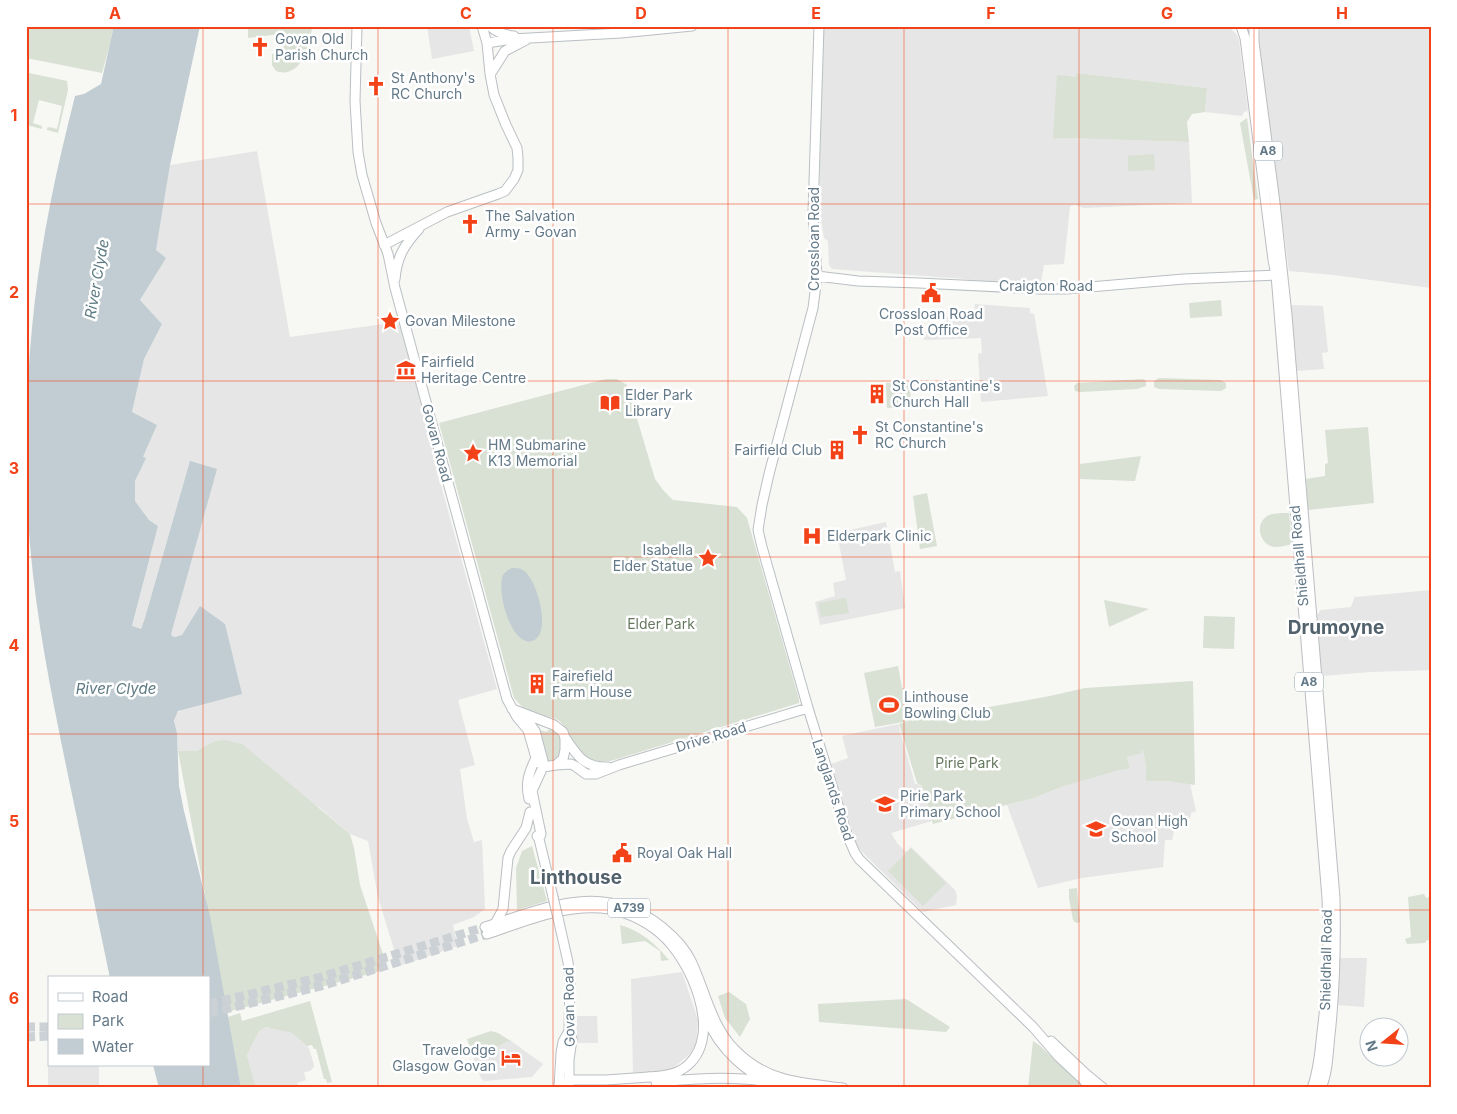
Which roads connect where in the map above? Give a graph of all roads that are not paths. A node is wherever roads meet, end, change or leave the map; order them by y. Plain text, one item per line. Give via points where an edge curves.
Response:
1 (358, 26) edge
2 (482, 26) edge
3 (490, 26) edge
4 (692, 26) edge
5 (819, 26) edge
6 (1241, 26) edge
7 (1254, 26) edge
8 (530, 38) junction
9 (487, 46) junction
10 (490, 74) junction
11 (1260, 118) junction
12 (1271, 204) junction
13 (422, 225) junction
14 (384, 245) junction
15 (1276, 275) junction
16 (817, 276) junction
17 (395, 288) junction
18 (762, 505) joint
19 (808, 708) junction
20 (512, 709) junction
21 (541, 721) junction
22 (529, 727) junction
23 (565, 738) junction
24 (536, 758) junction
25 (556, 765) junction
26 (543, 767) junction
27 (614, 767) junction
28 (530, 812) junction
29 (539, 839) junction
30 (495, 924) junction
31 (700, 1000) junction
32 (1040, 1034) junction
33 (649, 1080) junction
34 (770, 1082) junction
35 (565, 1085) edge
36 (1088, 1085) edge
37 (786, 1088) edge
38 (844, 1088) edge
39 (1103, 1088) edge
40 (1312, 1088) edge
41 (1321, 1088) edge

1 - 14 street, Govan Road via 355,102 358,152
2 - 9 street
3 - 8 street via 502,34
4 - 8 street
5 - 16 street, Crossloan Road via 814,213
6 - 11 street, Shieldhall Road / A8
7 - 11 street, Shieldhall Road / A8
8 - 9 street
8 - 10 street via 505,51
9 - 10 street
10 - 13 street via 498,105 517,148 518,164 514,179 505,191 447,212
11 - 12 street, Shieldhall Road / A8
12 - 15 street, Shieldhall Road / A8
12 - 41 street, Shieldhall Road / A8 via 1289,341 1335,898 1334,999
13 - 14 street
13 - 17 street via 401,252
14 - 17 street, Govan Road
15 - 16 street, Craigton Road via 1066,289 858,281
15 - 40 street, Shieldhall Road / A8 via 1327,905 1326,999 1319,1060
16 - 18 street, Crossloan Road via 813,308
17 - 20 street, Govan Road via 504,690
18 - 19 street, Langlands Road via 758,530
19 - 27 street, Drive Road
19 - 32 street, Langlands Road via 855,853
20 - 21 street
20 - 22 street, Govan Road
21 - 22 street
21 - 23 street, Drive Road via 560,728
22 - 24 street
22 - 26 street, Govan Road via 535,731
23 - 25 street via 566,750
23 - 27 street, Drive Road via 588,764
24 - 26 street
24 - 28 street, Govan Road via 527,779
25 - 26 street, Drive Road
25 - 27 street, Drive Road via 571,764 586,774
26 - 29 street, Govan Road via 532,791 541,834
28 - 29 street, Govan Road
28 - 30 street via 526,828 510,851 503,909
29 - 35 street, Govan Road, bridge via 570,980 569,1031 572,1039
30 - 31 street, A739 via 486,931 578,908 601,908 628,914 660,933 677,952 689,970
30 - 38 street, A739 via 547,907 575,902 600,902 630,908 672,935 690,958 711,1011 734,1049 751,1063 780,1078
31 - 33 street via 702,1038 694,1058 676,1072
31 - 34 street, A739 via 712,1030 726,1049 742,1065
32 - 36 street, Langlands Road
32 - 39 street, Langlands Road
33 - 34 street via 742,1079
33 - 35 street
34 - 37 street, A739

